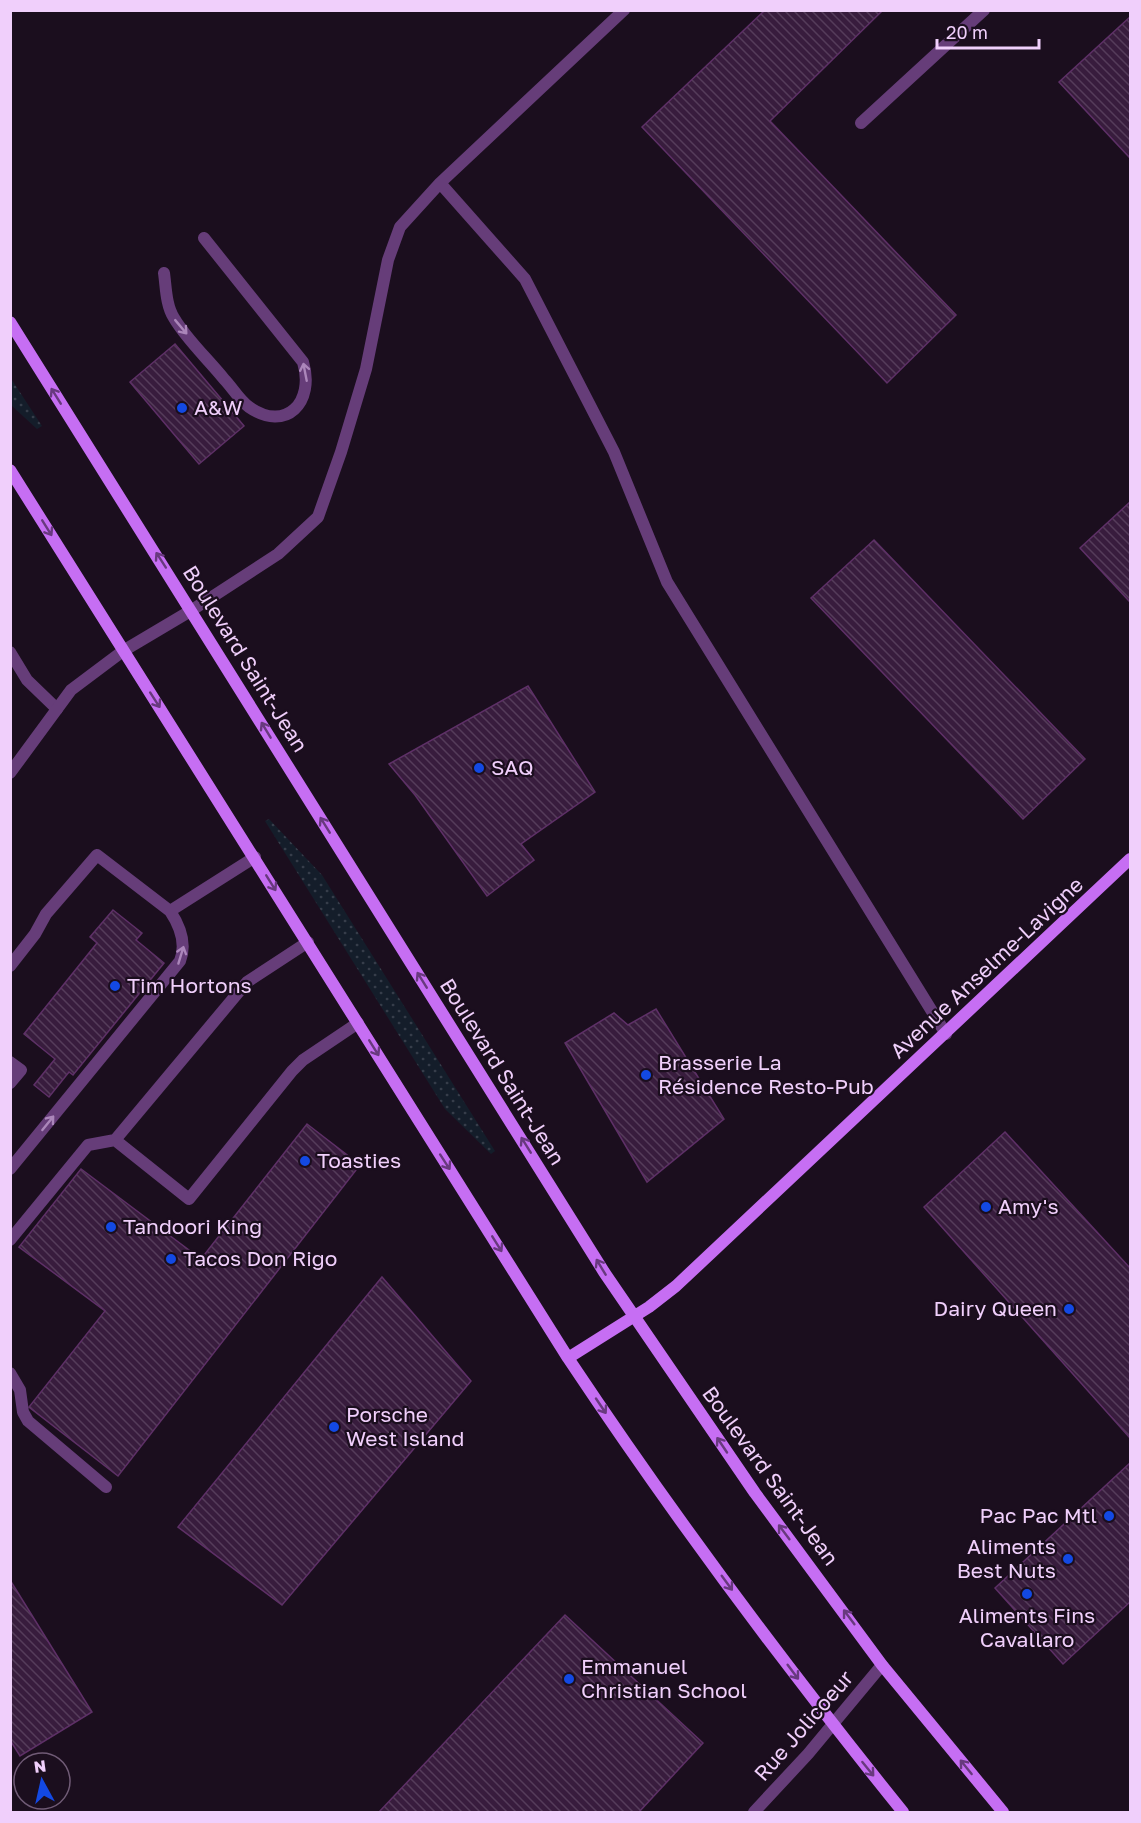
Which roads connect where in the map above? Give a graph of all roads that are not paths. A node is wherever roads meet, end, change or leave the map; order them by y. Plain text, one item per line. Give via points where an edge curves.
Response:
1 (624, 10) edge
2 (984, 10) edge
3 (861, 123) dead end
4 (440, 183) junction
5 (204, 238) dead end
6 (164, 273) dead end
7 (10, 322) edge
8 (10, 470) edge
9 (192, 610) junction
10 (123, 651) junction
11 (10, 652) edge
12 (57, 708) junction
13 (10, 773) edge
14 (255, 857) junction
15 (1131, 859) edge
16 (170, 911) junction
17 (308, 942) junction
18 (10, 966) edge
19 (358, 1023) junction
20 (946, 1034) junction
21 (10, 1062) edge
22 (10, 1083) edge
23 (115, 1140) junction
24 (10, 1169) edge
25 (10, 1240) edge
26 (634, 1316) junction
27 (568, 1358) junction
28 (10, 1373) edge
29 (106, 1487) dead end
30 (882, 1665) junction
31 (833, 1725) junction
32 (754, 1812) edge
33 (903, 1812) edge
34 (1003, 1812) edge

1 - 4 street
2 - 3 street
4 - 9 street via 400,227 388,260 366,369 318,518 278,554
4 - 20 street via 525,279 614,452 666,582
6 -> 5 street via 173,317 248,406 268,416 297,408 306,395 303,362
9 -> 7 main road, Boulevard Saint-Jean
8 -> 10 main road
9 - 10 street
26 -> 9 main road, Boulevard Saint-Jean
10 - 12 street via 70,690
10 -> 14 main road
11 - 12 street via 27,680
12 - 13 street
14 - 16 street
14 -> 17 main road
15 - 20 main road, Avenue Anselme-Lavigne
16 - 18 street via 97,855 46,914
24 -> 16 street via 180,961 182,938
17 - 19 main road
17 - 23 street via 247,982
19 - 23 street via 292,1071 189,1199
19 -> 27 main road
20 - 26 main road, Avenue Anselme-Lavigne via 676,1286
21 - 22 street via 21,1070
23 - 25 street via 88,1145
26 - 27 main road, Avenue Anselme-Lavigne
30 -> 26 main road, Boulevard Saint-Jean via 755,1493
27 -> 31 main road via 630,1450
28 - 29 street via 20,1390 22,1412 28,1421
30 - 31 street, Rue Jolicoeur
34 -> 30 main road, Boulevard Saint-Jean
31 - 32 street, Rue Jolicoeur
31 -> 33 main road

